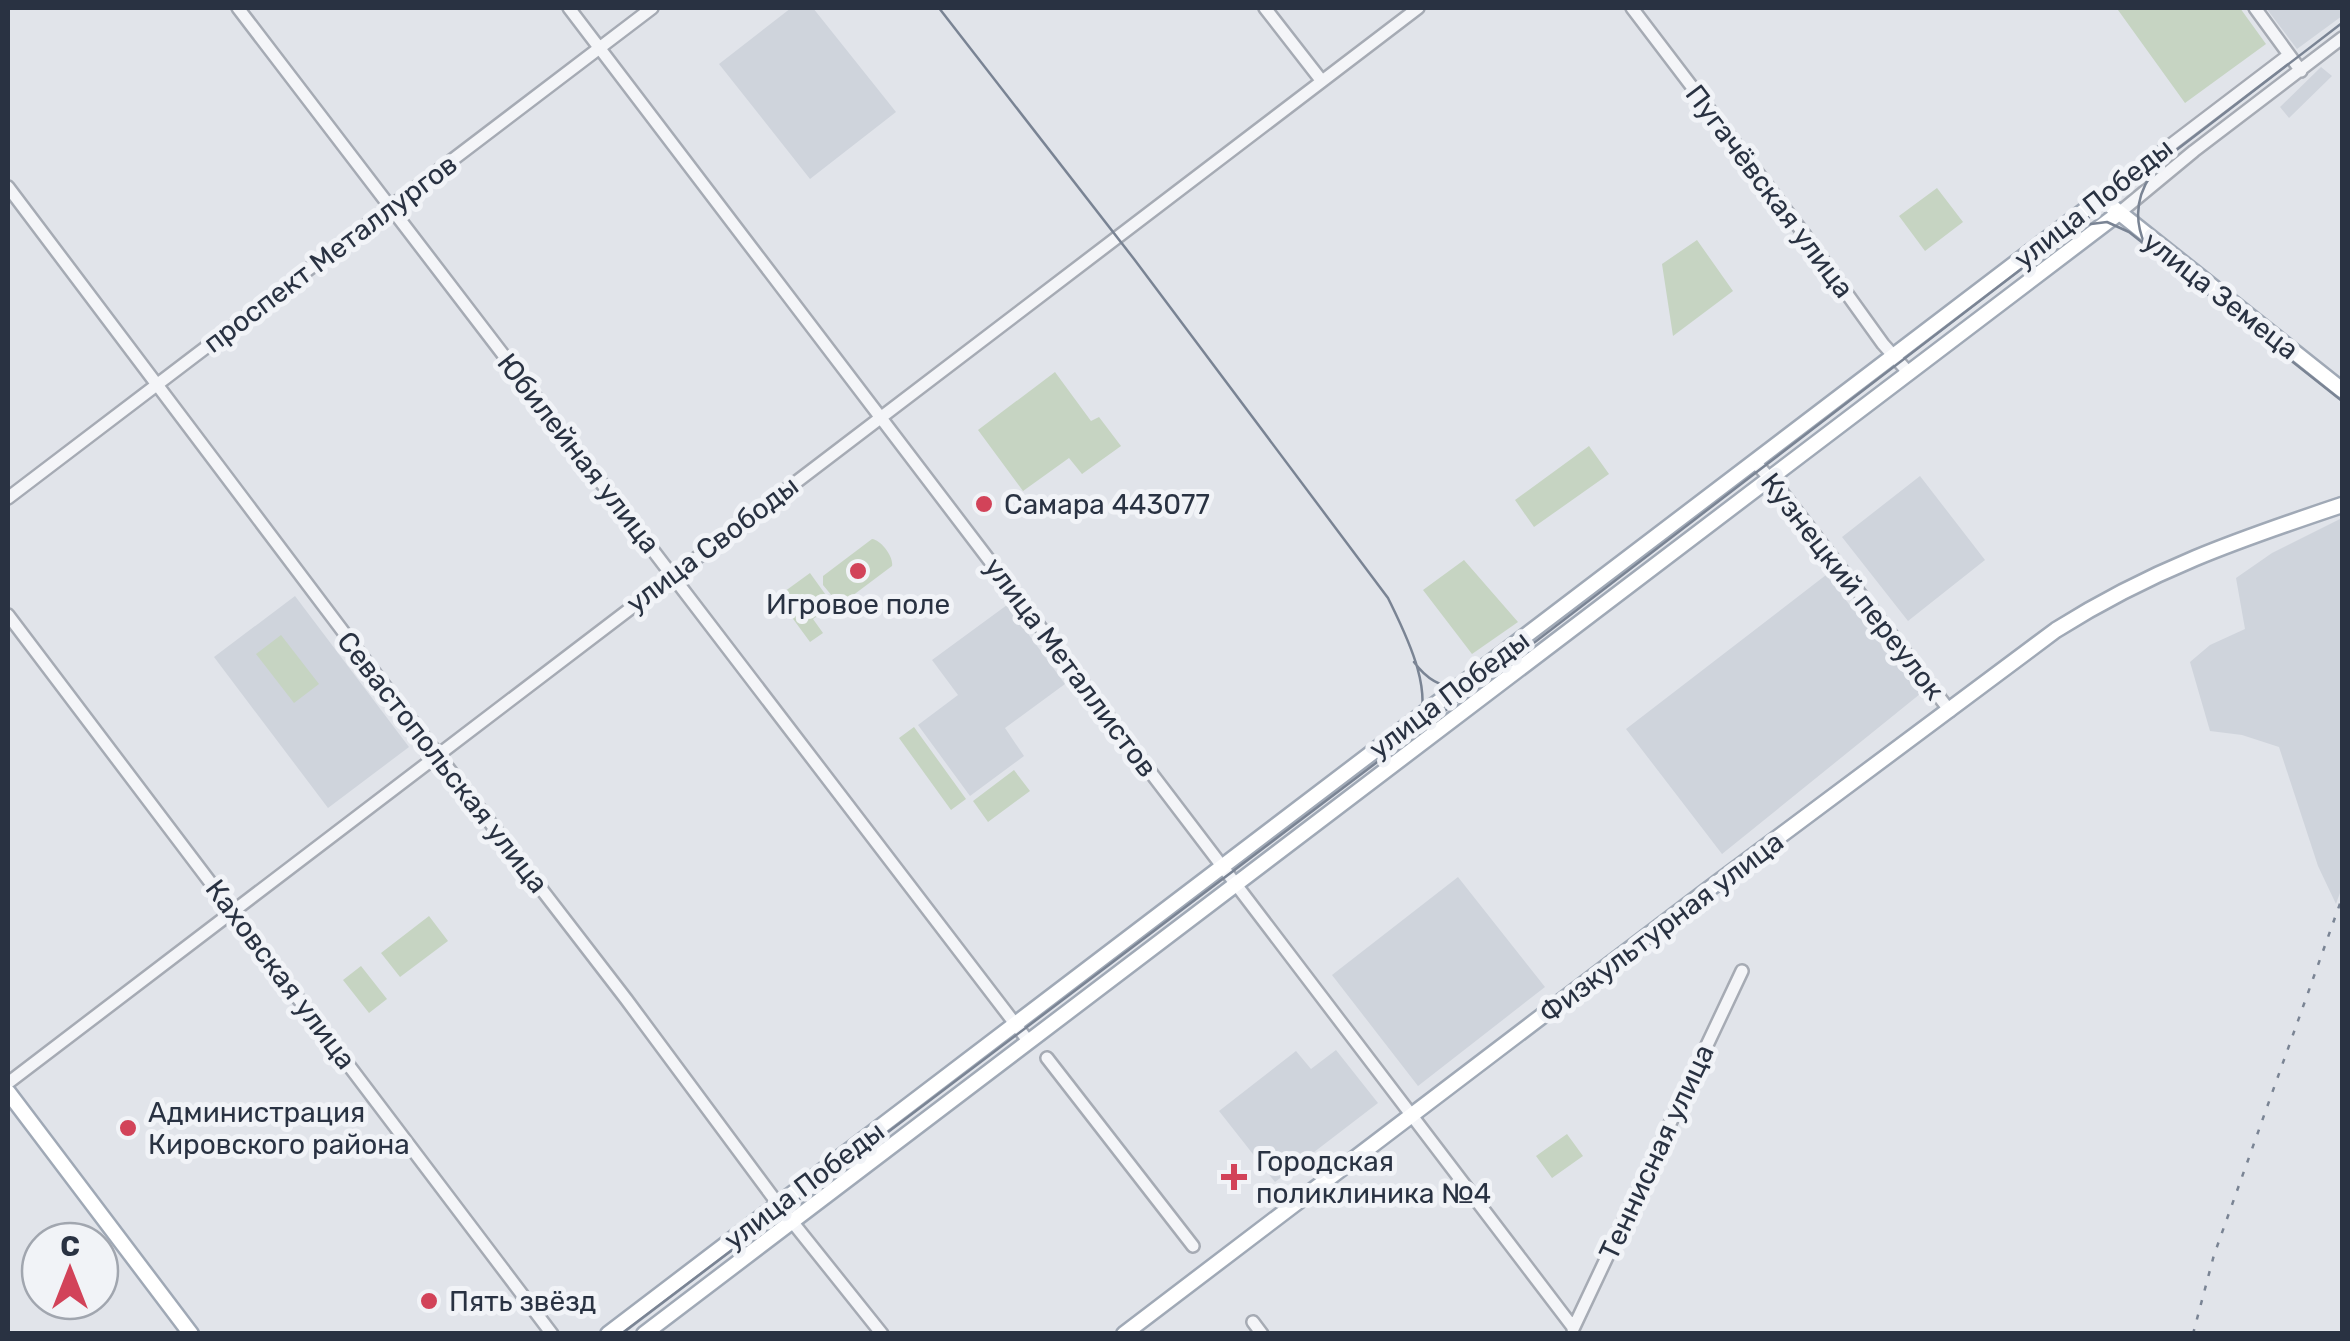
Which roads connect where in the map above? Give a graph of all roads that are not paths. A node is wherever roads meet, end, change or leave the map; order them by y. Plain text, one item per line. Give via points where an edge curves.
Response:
1 (238, 8) edge
2 (569, 8) edge
3 (652, 8) edge
4 (1265, 8) edge
5 (1418, 8) edge
6 (1632, 8) edge
7 (2254, 8) edge
8 (2342, 38) edge
9 (600, 48) junction
10 (2289, 55) junction
11 (2301, 71) junction
12 (1321, 80) junction
13 (8, 187) edge
14 (2101, 198) junction
15 (389, 208) junction
16 (2119, 214) junction
17 (1894, 356) junction
18 (1909, 373) junction
19 (156, 385) junction
20 (2342, 390) edge
21 (880, 416) junction
22 (1754, 462) junction
23 (1770, 478) junction
24 (8, 498) edge
25 (2342, 505) edge
26 (674, 574) junction
27 (8, 615) edge
28 (1950, 710) junction
29 (438, 754) junction
30 (1222, 866) junction
31 (1236, 883) junction
32 (233, 910) junction
33 (1742, 971) dead end
34 (1014, 1025) junction
35 (1029, 1042) junction
36 (1046, 1058) dead end
37 (8, 1083) edge
38 (8, 1092) edge
39 (1412, 1115) junction
40 (778, 1204) junction
41 (792, 1221) junction
42 (1193, 1246) dead end
43 (1253, 1322) dead end
44 (1573, 1330) edge
45 (191, 1334) edge
46 (552, 1334) edge
47 (608, 1334) edge
48 (644, 1334) edge
49 (882, 1334) edge
50 (1124, 1334) edge
51 (1262, 1334) edge

1 - 15 street, Юбилейная улица
2 - 9 street, улица Металлистов
3 - 9 street, проспект Металлургов
4 - 12 street
5 - 12 street, улица Свободы
6 - 17 street, Пугачёвская улица
7 - 10 street
8 - 11 street, улица Победы
9 - 15 street, проспект Металлургов
9 - 21 street, улица Металлистов
10 - 11 street
10 - 14 street, улица Победы
11 - 16 street, улица Победы
12 - 21 street, улица Свободы
13 - 19 street, Севастопольская улица
14 - 16 main road, улица Земеца
14 - 17 main road, улица Победы
15 - 19 street, проспект Металлургов
15 - 26 street, Юбилейная улица
16 - 18 main road, улица Победы
16 - 20 main road, улица Земеца
17 - 18 street, Пугачёвская улица
17 - 22 main road, улица Победы
18 - 23 main road, улица Победы
19 - 24 street, проспект Металлургов
19 - 29 street, Севастопольская улица
21 - 26 street, улица Свободы
21 - 30 street, улица Металлистов
22 - 23 street, Кузнецкий переулок
22 - 30 main road, улица Победы
23 - 28 street, Кузнецкий переулок
23 - 31 main road, улица Победы
25 - 28 main road, Физкультурная улица via 2215,548 2105,600
26 - 29 street, улица Свободы
26 - 34 street, Юбилейная улица
27 - 32 street, Каховская улица
28 - 39 main road, Физкультурная улица
29 - 32 street, улица Свободы
29 - 40 street, Севастопольская улица
30 - 31 street, улица Металлистов
30 - 34 main road, улица Победы
31 - 35 main road, улица Победы
31 - 39 street, улица Металлистов
32 - 37 street, улица Свободы
32 - 46 street, Каховская улица
33 - 44 street, Теннисная улица
34 - 35 street, Юбилейная улица
34 - 40 main road, улица Победы
35 - 41 main road, улица Победы
36 - 42 street
38 - 45 main road
39 - 44 street, улица Металлистов
39 - 50 main road, Физкультурная улица
40 - 41 street, Севастопольская улица
40 - 47 main road, улица Победы
41 - 48 main road, улица Победы
41 - 49 street, Севастопольская улица
43 - 51 street

